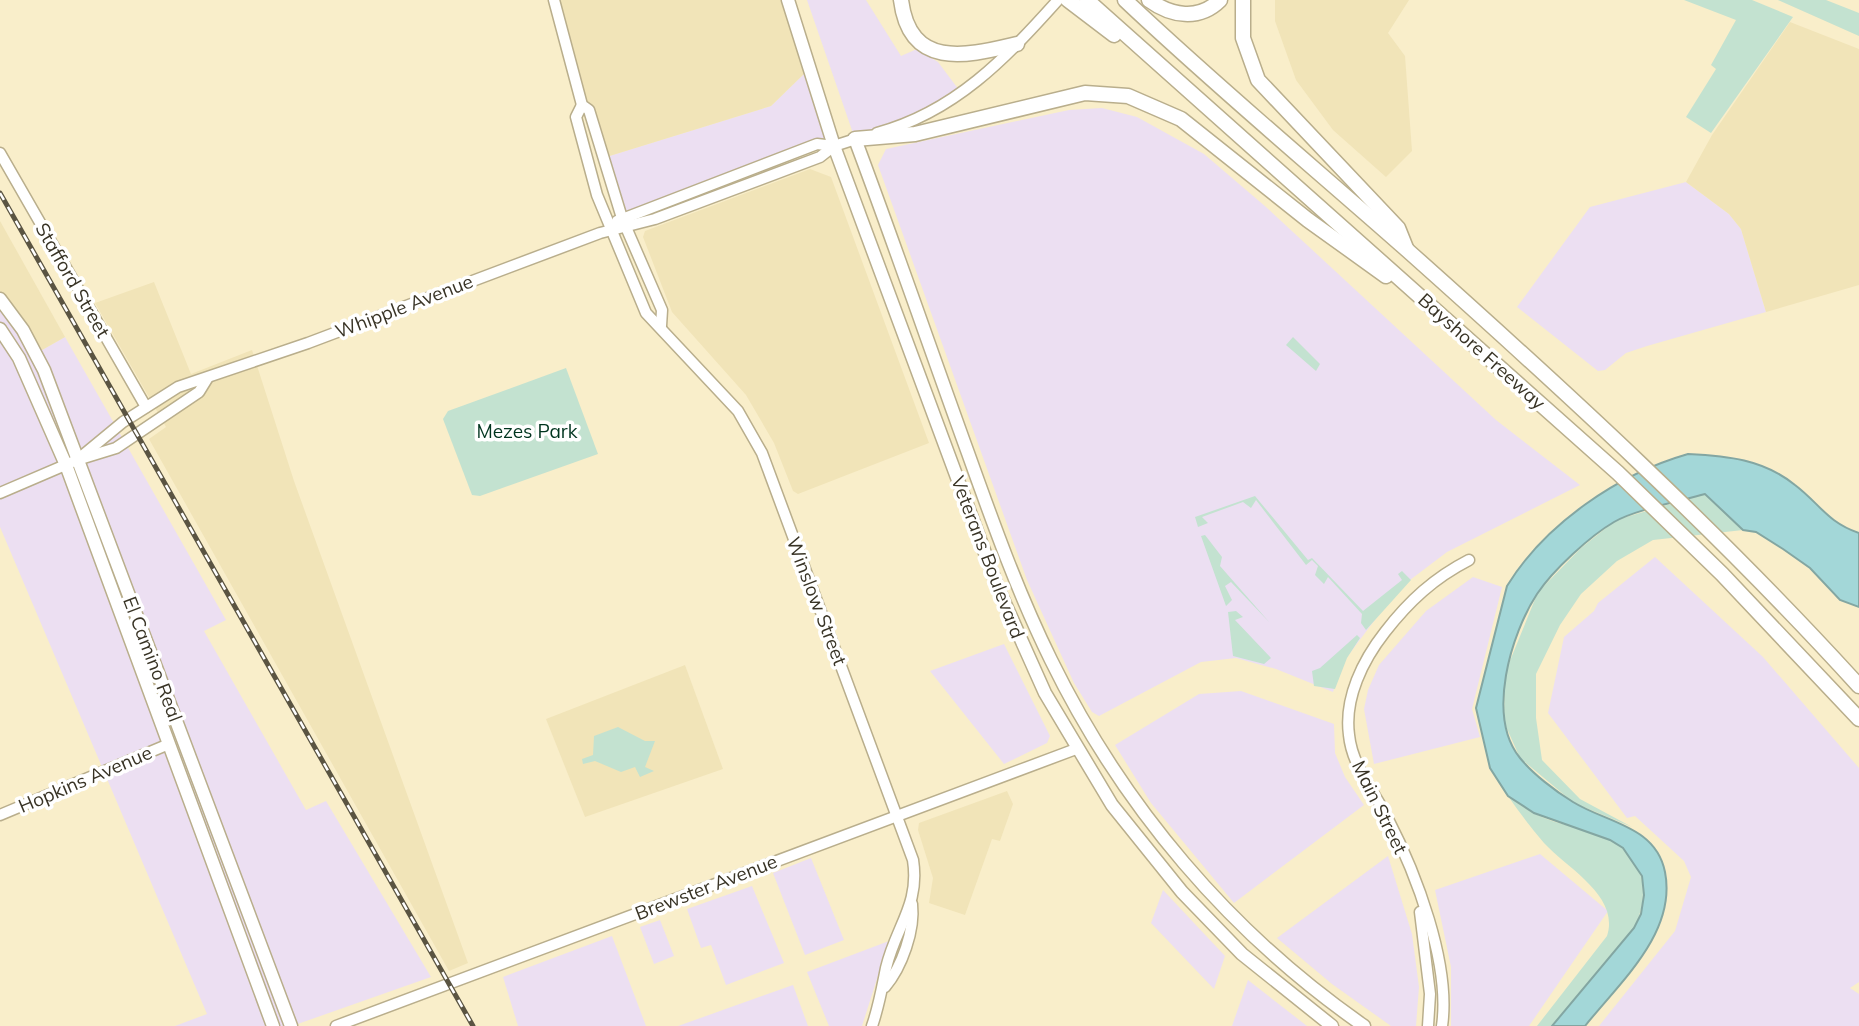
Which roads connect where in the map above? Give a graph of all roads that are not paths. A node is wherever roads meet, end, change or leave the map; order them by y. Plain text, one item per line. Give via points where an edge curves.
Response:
1 (554, 0) edge
2 (788, 0) edge
3 (901, 0) edge
4 (1058, 0) edge
5 (1068, 0) edge
6 (1087, 0) edge
7 (1125, 0) edge
8 (1149, 0) edge
9 (1220, 0) edge
10 (1243, 0) edge
11 (1017, 44) junction
12 (1178, 80) junction
13 (582, 105) junction
14 (855, 139) junction
15 (834, 146) junction
16 (0, 153) edge
17 (624, 223) junction
18 (607, 230) junction
19 (1406, 250) junction
20 (892, 298) junction
21 (0, 299) edge
22 (1439, 313) junction
23 (919, 316) junction
24 (661, 326) junction
25 (0, 329) edge
26 (207, 379) junction
27 (146, 407) junction
28 (947, 447) junction
29 (72, 462) junction
30 (0, 493) edge
31 (986, 504) junction
32 (1469, 559) dead end
33 (1859, 686) edge
34 (1859, 719) edge
35 (169, 744) junction
36 (1076, 749) junction
37 (0, 815) edge
38 (897, 815) junction
39 (1417, 892) junction
40 (1240, 923) junction
41 (1242, 954) junction
42 (1273, 956) junction
43 (273, 1026) edge
44 (290, 1026) edge
45 (336, 1026) edge
46 (872, 1026) edge
47 (1332, 1026) edge
48 (1364, 1026) edge
49 (1428, 1026) edge
50 (1442, 1026) edge

1 - 13 street
2 - 15 main road, Veterans Boulevard
3 - 11 highway via 915,35 940,52 970,56
4 - 11 street, Whipple Avenue
5 - 12 highway
6 - 12 highway, Bayshore Freeway
7 - 19 highway, Bayshore Freeway
8 - 9 highway via 1190,15
10 - 19 highway via 1243,38 1258,80 1398,228
11 - 14 street, Whipple Avenue via 947,104 917,120
12 - 22 highway, Bayshore Freeway
13 - 17 street via 589,110
13 - 18 street, Winslow Street via 576,117
14 - 15 street, Whipple Avenue
14 - 22 highway via 915,134 1085,93 1139,99 1181,119 1324,233
14 - 23 main road, Veterans Boulevard
15 - 17 street, Whipple Avenue via 817,144
15 - 20 main road, Veterans Boulevard
16 - 27 street, Stafford Street
17 - 18 street, Whipple Avenue
17 - 24 street via 662,310
18 - 24 street, Winslow Street via 646,313
18 - 26 street, Whipple Avenue
19 - 33 highway, Bayshore Freeway via 1744,564
20 - 23 main road
20 - 28 main road, Veterans Boulevard
21 - 29 main road, El Camino Real via 44,370
22 - 34 highway, Bayshore Freeway via 1723,574
23 - 31 main road, Veterans Boulevard
24 - 38 street, Winslow Street via 738,411 762,453
25 - 29 main road, El Camino Real
26 - 27 street, Whipple Avenue via 178,387
26 - 29 street, Whipple Avenue via 199,392 132,438 103,454
27 - 29 street, Whipple Avenue
28 - 31 main road via 970,490
28 - 36 main road, Veterans Boulevard via 1010,617
29 - 30 street, Whipple Avenue
29 - 35 main road, El Camino Real
29 - 44 main road, El Camino Real
31 - 40 main road, Veterans Boulevard via 1045,649 1095,740 1173,852
32 - 39 street, Main Street via 1424,588 1401,611 1369,651 1349,709 1354,755 1388,818
35 - 37 street, Hopkins Avenue
35 - 43 main road, El Camino Real
36 - 38 street, Brewster Avenue
36 - 41 main road, Veterans Boulevard via 1158,864
38 - 45 street, Brewster Avenue
38 - 46 street, Winslow Street via 913,860 914,918 896,974 885,987
39 - 49 street, Main Street via 1430,994
39 - 50 street, Main Street via 1436,940 1446,1001
40 - 41 main road
40 - 42 main road, Veterans Boulevard
41 - 42 main road
41 - 47 main road, Veterans Boulevard
42 - 48 main road, Veterans Boulevard

